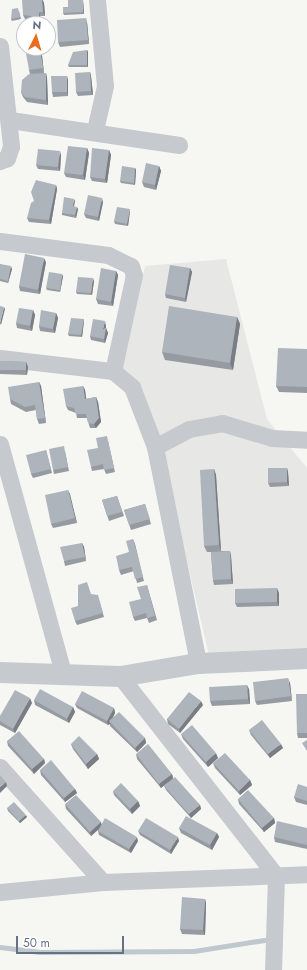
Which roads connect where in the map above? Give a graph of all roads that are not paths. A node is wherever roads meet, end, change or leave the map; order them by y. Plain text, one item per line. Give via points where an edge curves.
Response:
1 (97, 0) edge
2 (0, 46) edge
3 (10, 120) junction
4 (95, 130) junction
5 (179, 145) dead end
6 (0, 161) edge
7 (0, 240) edge
8 (0, 358) edge
9 (113, 371) junction
10 (307, 440) edge
11 (0, 444) edge
12 (155, 447) junction
13 (307, 658) edge
14 (198, 663) junction
15 (0, 672) edge
16 (63, 673) junction
17 (120, 676) junction
18 (0, 767) edge
19 (307, 874) edge
20 (276, 876) junction
21 (103, 882) junction
22 (0, 892) edge
23 (273, 970) edge

1 - 4 street via 105,86
2 - 3 street
3 - 4 street
3 - 6 street via 10,152
4 - 5 street
7 - 9 street via 108,255 131,266 134,275
8 - 9 street
9 - 12 street via 136,393
10 - 12 street via 272,438 222,423 189,429
11 - 16 street
12 - 14 street
13 - 14 street
14 - 17 street
15 - 16 street
16 - 17 street
17 - 20 street
18 - 21 street
19 - 20 street
20 - 21 street
20 - 23 street
21 - 22 street

